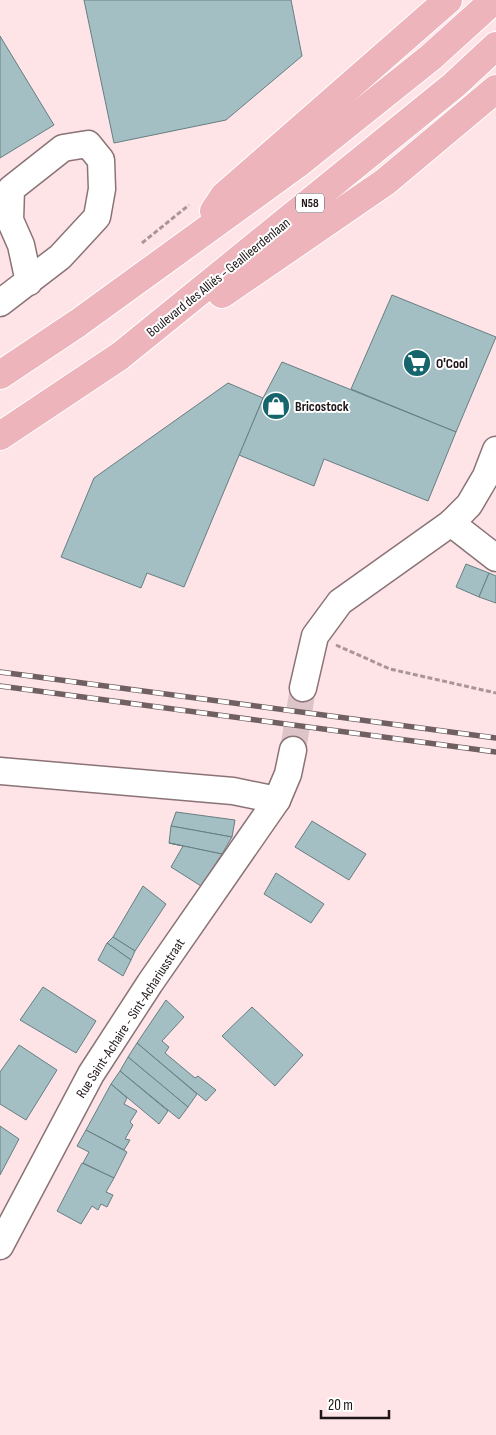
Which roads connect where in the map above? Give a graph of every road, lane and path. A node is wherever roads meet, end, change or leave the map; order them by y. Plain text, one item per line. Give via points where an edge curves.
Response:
1 (448, 0) edge
2 (494, 0) edge
3 (496, 46) edge
4 (496, 89) edge
5 (195, 239) junction
6 (29, 282) junction
7 (0, 303) edge
8 (120, 356) junction
9 (0, 375) edge
10 (0, 436) edge
11 (496, 450) edge
12 (451, 523) junction
13 (496, 558) edge
14 (315, 636) junction
15 (303, 688) tunnel mouth
16 (496, 693) edge
17 (293, 750) tunnel mouth
18 (0, 771) edge
19 (277, 800) junction
20 (0, 1246) edge

1 - 5 highway via 224,196
2 - 5 highway via 431,57 296,165
3 - 8 highway, Boulevard des Alliés - Geallieerdenlaan / N58 via 454,85
4 - 8 highway via 385,182 239,283
5 - 9 highway
6 - 6 street via 60,257 97,217 102,189 100,160 88,144 63,148 11,189 10,220 21,245
6 - 7 street
8 - 10 highway, Boulevard des Alliés - Geallieerdenlaan / N58
11 - 12 street via 469,505
12 - 13 street
12 - 14 street via 340,602
14 - 15 street
14 - 16 path via 390,669
17 - 19 street, Rue Saint-Achaire - Sint-Achariusstraat via 288,774
18 - 19 street via 233,791
19 - 20 street, Rue Saint-Achaire - Sint-Achariusstraat via 90,1074

